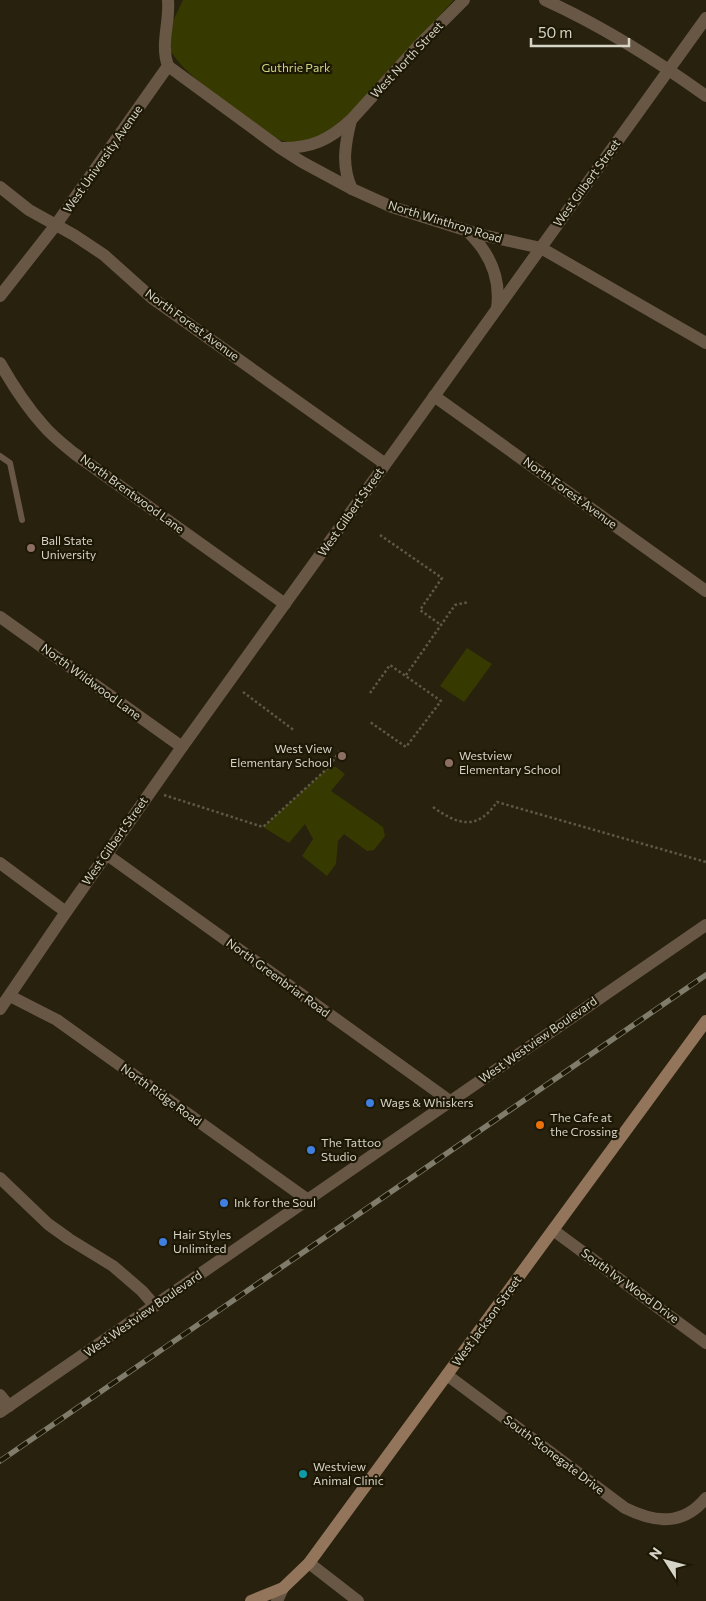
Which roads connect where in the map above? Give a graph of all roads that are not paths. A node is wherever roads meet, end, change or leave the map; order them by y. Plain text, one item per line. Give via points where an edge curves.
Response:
1 (464, 0) edge
2 (545, 0) edge
3 (170, 3) edge
4 (706, 18) edge
5 (168, 66) junction
6 (669, 69) junction
7 (706, 96) edge
8 (352, 120) junction
9 (280, 148) junction
10 (0, 187) edge
11 (352, 189) junction
12 (55, 226) junction
13 (466, 230) junction
14 (541, 248) junction
15 (0, 296) edge
16 (497, 309) junction
17 (706, 343) edge
18 (0, 362) edge
19 (434, 396) junction
20 (0, 456) edge
21 (384, 463) junction
22 (22, 520) dead end
23 (706, 591) edge
24 (285, 604) junction
25 (0, 617) edge
26 (182, 747) junction
27 (106, 854) junction
28 (0, 863) edge
29 (66, 912) junction
30 (706, 925) edge
31 (10, 996) junction
32 (0, 1009) edge
33 (706, 1021) edge
34 (450, 1101) junction
35 (0, 1178) edge
36 (308, 1200) junction
37 (553, 1230) junction
38 (155, 1306) junction
39 (706, 1343) edge
40 (447, 1375) junction
41 (0, 1395) edge
42 (5, 1409) edge
43 (706, 1498) edge
44 (309, 1563) junction
45 (283, 1588) junction
46 (251, 1601) edge
47 (277, 1601) edge
48 (358, 1601) edge

1 - 8 street, West North Street
2 - 6 street via 616,36
3 - 5 street via 164,47
4 - 6 street, West Gilbert Street
5 - 9 street, North Winthrop Road
5 - 12 street, West University Avenue
6 - 7 street
6 - 14 street, West Gilbert Street
8 - 9 street, West North Street via 336,134 309,146
8 - 11 street, West North Street via 345,160 345,171
9 - 11 street, North Winthrop Road
10 - 12 street, North Forest Avenue
11 - 13 street, North Winthrop Road via 392,207
12 - 15 street, West University Avenue
12 - 21 street, North Forest Avenue via 104,255 152,298
13 - 14 street, North Winthrop Road
13 - 16 street via 491,262 497,280
14 - 16 street, West Gilbert Street
14 - 17 street, North Winthrop Road
16 - 19 street, West Gilbert Street
18 - 24 street, North Brentwood Lane via 27,406 55,437
19 - 21 street, West Gilbert Street
19 - 23 street, North Forest Avenue
20 - 22 lane via 10,463
21 - 24 street, West Gilbert Street
24 - 26 street, West Gilbert Street
25 - 26 street, North Wildwood Lane
26 - 27 street, West Gilbert Street
27 - 29 street, West Gilbert Street
27 - 34 street, North Greenbriar Road
28 - 29 street
29 - 31 street, West Gilbert Street
30 - 34 street, West Westview Boulevard
31 - 32 street, West Gilbert Street
31 - 36 street, North Ridge Road via 57,1020
33 - 37 main road, West Jackson Street
34 - 36 street, West Westview Boulevard
35 - 38 street via 41,1218 69,1240 113,1266
36 - 38 street, West Westview Boulevard
37 - 39 street, South Ivy Wood Drive
37 - 40 main road, West Jackson Street
38 - 42 street, West Westview Boulevard
40 - 43 street, South Stonegate Drive via 625,1508 648,1518 669,1520 694,1510
40 - 44 main road, West Jackson Street
41 - 42 street
44 - 45 main road, West Jackson Street
44 - 48 street
45 - 46 main road, West Jackson Street
45 - 47 street

